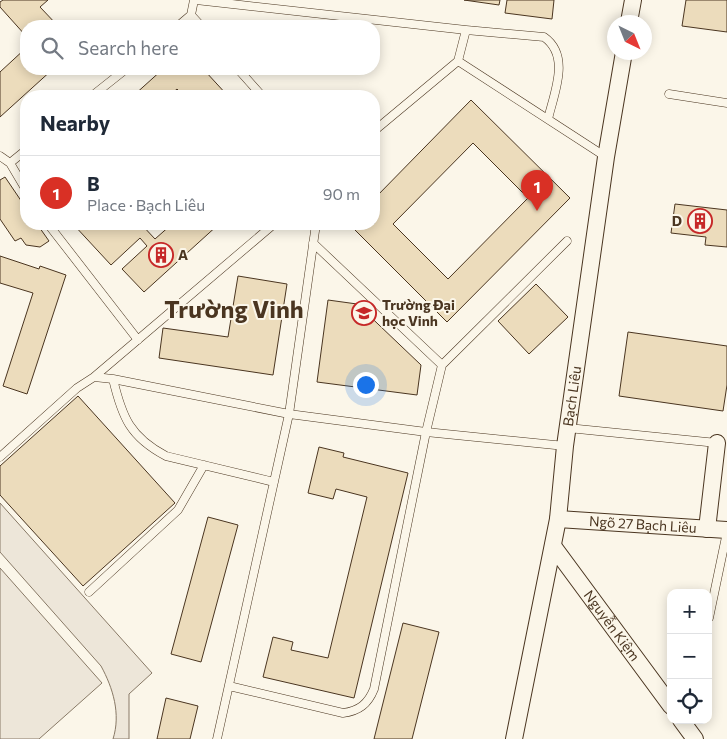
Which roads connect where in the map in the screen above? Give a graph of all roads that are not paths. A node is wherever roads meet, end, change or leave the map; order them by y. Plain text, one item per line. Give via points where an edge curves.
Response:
1 (195, 0) edge
2 (633, 0) edge
3 (191, 15) junction
4 (630, 15) edge
5 (185, 20) edge
6 (196, 20) edge
7 (376, 20) edge
8 (380, 20) edge
9 (466, 30) junction
10 (623, 60) edge
11 (458, 61) junction
12 (118, 75) edge
13 (243, 75) edge
14 (100, 90) edge
15 (257, 90) edge
16 (669, 94) dead end
17 (727, 103) edge
18 (548, 119) junction
19 (380, 126) edge
20 (20, 155) edge
21 (0, 156) edge
22 (606, 157) junction
23 (10, 163) junction
24 (20, 180) edge
25 (53, 230) edge
26 (267, 230) edge
27 (315, 230) edge
28 (567, 241) dead end
29 (313, 244) junction
30 (138, 340) junction
31 (442, 365) junction
32 (94, 377) junction
33 (113, 379) junction
34 (289, 414) junction
35 (568, 428) junction
36 (426, 432) junction
37 (717, 443) joint
38 (565, 446) junction
39 (0, 457) edge
40 (204, 465) junction
41 (274, 482) junction
42 (558, 519) junction
43 (708, 530) junction
44 (727, 531) edge
45 (553, 546) junction
46 (88, 592) dead end
47 (712, 604) edge
48 (228, 686) junction
49 (667, 701) edge
50 (684, 724) edge
51 (217, 739) edge
52 (514, 739) edge
53 (695, 739) edge

1 - 3 lane
1 - 7 lane
2 - 4 street
3 - 5 lane
3 - 6 lane
8 - 9 lane
9 - 11 lane
9 - 18 lane via 539,36 549,41 556,51 560,67
10 - 22 street, Bạch Liêu
11 - 18 lane
11 - 19 lane
12 - 14 lane
13 - 15 lane
16 - 17 lane
18 - 22 lane
20 - 23 lane
21 - 23 lane
22 - 35 street, Bạch Liêu
23 - 24 lane
25 - 30 lane
26 - 30 lane
27 - 29 lane
28 - 31 lane
29 - 31 lane
29 - 34 lane
30 - 32 lane
31 - 36 lane
32 - 33 lane
32 - 39 lane via 77,388
33 - 34 lane
33 - 40 lane via 120,408 140,438 166,456
34 - 36 lane
34 - 41 lane
35 - 37 lane
35 - 38 street, Bạch Liêu
36 - 38 lane
36 - 48 lane via 370,699 362,707 343,713
37 - 43 street
38 - 42 street, Bạch Liêu
40 - 41 lane
40 - 46 lane via 178,510
41 - 48 lane
42 - 43 street, Ngõ 27 Bạch Liêu
42 - 45 street, Bạch Liêu
43 - 44 street, Ngõ 27 Bạch Liêu
44 - 47 lane
45 - 49 street, Nguyễn Kiệm
45 - 52 street, Bạch Liêu
48 - 51 lane
50 - 53 street

